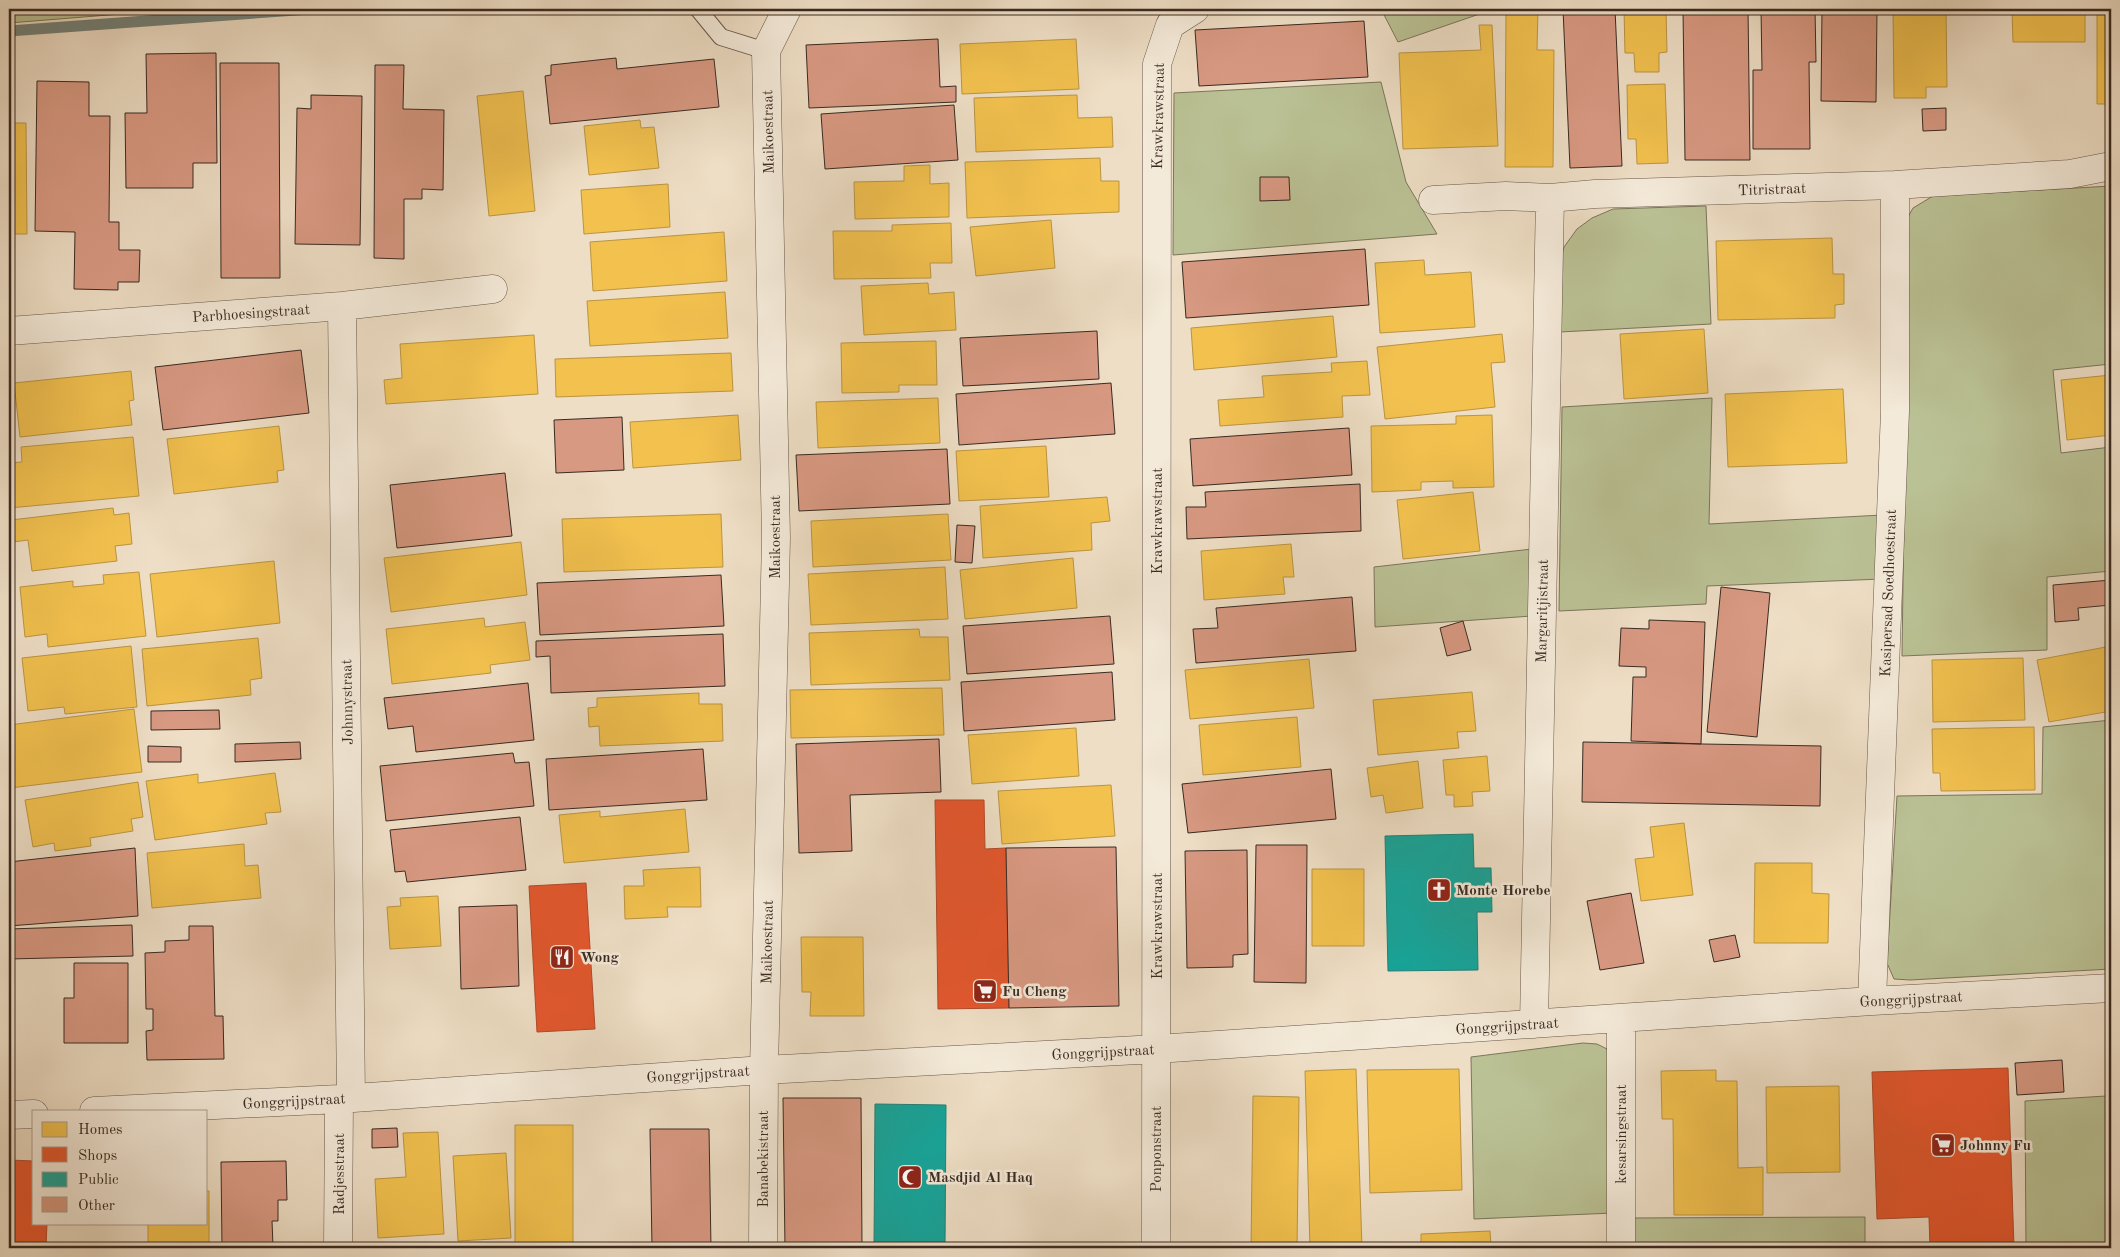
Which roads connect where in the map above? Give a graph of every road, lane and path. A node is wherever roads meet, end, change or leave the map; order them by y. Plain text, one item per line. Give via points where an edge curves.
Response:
1 (698, 9) edge
2 (787, 9) edge
3 (1195, 9) edge
4 (766, 51) junction
5 (2111, 166) edge
6 (1895, 185) junction
7 (1550, 198) junction
8 (1433, 200) dead end
9 (493, 289) dead end
10 (342, 306) junction
11 (9, 331) edge
12 (2111, 988) edge
13 (1872, 1002) junction
14 (1621, 1019) junction
15 (1534, 1024) junction
16 (1157, 1049) junction
17 (764, 1070) junction
18 (345, 1099) junction
19 (115, 1110) edge
20 (32, 1114) edge
21 (9, 1115) edge
22 (338, 1248) edge
23 (763, 1248) edge
24 (1156, 1248) edge
25 (1621, 1248) edge

1 - 4 lane via 721,36
2 - 4 street, Maikoestraat
3 - 16 street, Krawkrawstraat via 1170,25 1157,64
4 - 17 street, Maikoestraat via 776,538
5 - 6 street, Titristraat via 2070,174
6 - 7 street, Titristraat
6 - 13 street, Kasipersad Soedhoestraat via 1895,411
7 - 8 street, Titristraat via 1506,196
7 - 15 street, Margaritjistraat
9 - 10 street, Parbhoesingstraat
10 - 11 street, Parbhoesingstraat
10 - 18 street, Johnnystraat
12 - 13 street, Gonggrijpstraat
13 - 14 street, Gonggrijpstraat
14 - 15 street, Gonggrijpstraat
14 - 25 street, kesarsingstraat
15 - 16 street, Gonggrijpstraat
16 - 17 street, Gonggrijpstraat
16 - 24 street, Ponponstraat
17 - 18 street, Gonggrijpstraat
17 - 23 street, Banabekistraat
18 - 19 street, Gonggrijpstraat
18 - 22 street, Radjesstraat
20 - 21 street

